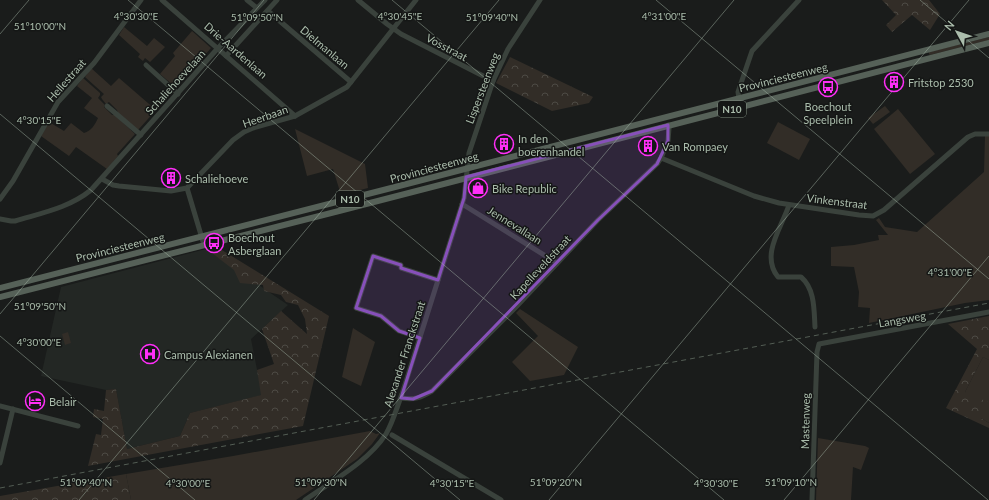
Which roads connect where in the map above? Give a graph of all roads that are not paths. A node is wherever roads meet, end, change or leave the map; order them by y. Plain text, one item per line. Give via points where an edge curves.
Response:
1 (141, 0) edge
2 (162, 0) edge
3 (247, 0) edge
4 (265, 0) edge
5 (278, 0) edge
6 (358, 0) edge
7 (416, 0) edge
8 (540, 0) edge
9 (799, 0) edge
10 (257, 8) junction
11 (268, 11) junction
12 (394, 29) junction
13 (989, 34) edge
14 (989, 42) edge
15 (218, 48) junction
16 (226, 56) junction
17 (146, 65) dead end
18 (819, 77) junction
19 (351, 82) junction
20 (493, 82) junction
21 (817, 88) junction
22 (178, 94) junction
23 (739, 99) junction
24 (107, 106) dead end
25 (681, 114) junction
26 (295, 116) junction
27 (677, 123) junction
28 (668, 125) junction
29 (989, 134) edge
30 (141, 135) junction
31 (661, 158) junction
32 (467, 168) junction
33 (466, 177) junction
34 (102, 179) junction
35 (187, 188) junction
36 (0, 198) edge
37 (462, 204) junction
38 (788, 205) junction
39 (0, 219) edge
40 (200, 236) junction
41 (204, 245) junction
42 (557, 263) junction
43 (438, 280) junction
44 (0, 288) edge
45 (0, 297) edge
46 (989, 312) edge
47 (815, 327) dead end
48 (420, 338) junction
49 (819, 344) joint
50 (401, 398) junction
51 (0, 406) edge
52 (13, 409) junction
53 (78, 426) dead end
54 (392, 435) dead end
55 (0, 463) edge
56 (305, 500) edge
57 (502, 500) edge
58 (812, 500) edge

1 - 36 street, Hellestraat via 94,64 58,102 13,181
2 - 15 street, Drie-Aardenlaan
3 - 10 street
4 - 10 street, Schaliehoevelaan
5 - 11 street
6 - 12 street, Vosstraat
7 - 12 street, Heerbaan
8 - 20 street, Lispersteenweg via 508,49
9 - 23 street via 752,51 738,92
10 - 15 street, Schaliehoevelaan
11 - 16 street
11 - 19 street, Dielmanlaan
12 - 19 street, Heerbaan
12 - 20 street, Vosstraat
13 - 18 main road, Provinciesteenweg / N10
14 - 21 main road, Provinciesteenweg / N10
15 - 16 street, Drie-Aardenlaan
15 - 22 street, Schaliehoevelaan
16 - 26 street, Drie-Aardenlaan
17 - 22 street
18 - 21 main road via 825,81
18 - 23 main road, Provinciesteenweg / N10
19 - 26 street, Heerbaan via 347,87
20 - 32 street, Lispersteenweg via 469,152
21 - 27 main road, Provinciesteenweg / N10
22 - 30 street, Schaliehoevelaan
23 - 25 main road, Provinciesteenweg / N10
24 - 30 street
25 - 27 main road via 672,120
25 - 32 main road, Provinciesteenweg / N10
26 - 35 street, Heerbaan via 244,132 233,140
27 - 28 main road, Provinciesteenweg / N10
28 - 31 street, Kapelleveldstraat via 668,141
28 - 33 main road, Provinciesteenweg / N10
29 - 38 street, Vinkenstraat via 968,137 876,215
30 - 34 street, Schaliehoevelaan
31 - 38 street, Vinkenstraat via 754,196
31 - 42 street, Kapelleveldstraat
32 - 33 street, Lispersteenweg
32 - 40 main road, Provinciesteenweg / N10
33 - 37 street, Alexander Franckstraat
33 - 41 main road, Provinciesteenweg / N10
34 - 35 street via 119,186 170,191
34 - 39 street via 84,196 67,205 11,222
35 - 40 street
37 - 42 street, Jennevallaan
37 - 43 street, Alexander Franckstraat
38 - 47 street via 773,242 773,267 778,277 801,277 805,280 813,297
40 - 41 street
40 - 44 main road, Provinciesteenweg / N10
41 - 45 main road, Provinciesteenweg / N10
42 - 50 street, Kapelleveldstraat via 516,308 432,391 413,400
43 - 48 street, Alexander Franckstraat
43 - 48 street via 373,256 356,308 381,316 399,331
46 - 49 street, Langsweg
48 - 50 street, Alexander Franckstraat
49 - 58 street, Mastenweg
50 - 56 street, Alexander Franckstraat via 387,432 373,450
51 - 52 street
52 - 53 street
52 - 55 street
54 - 57 street

